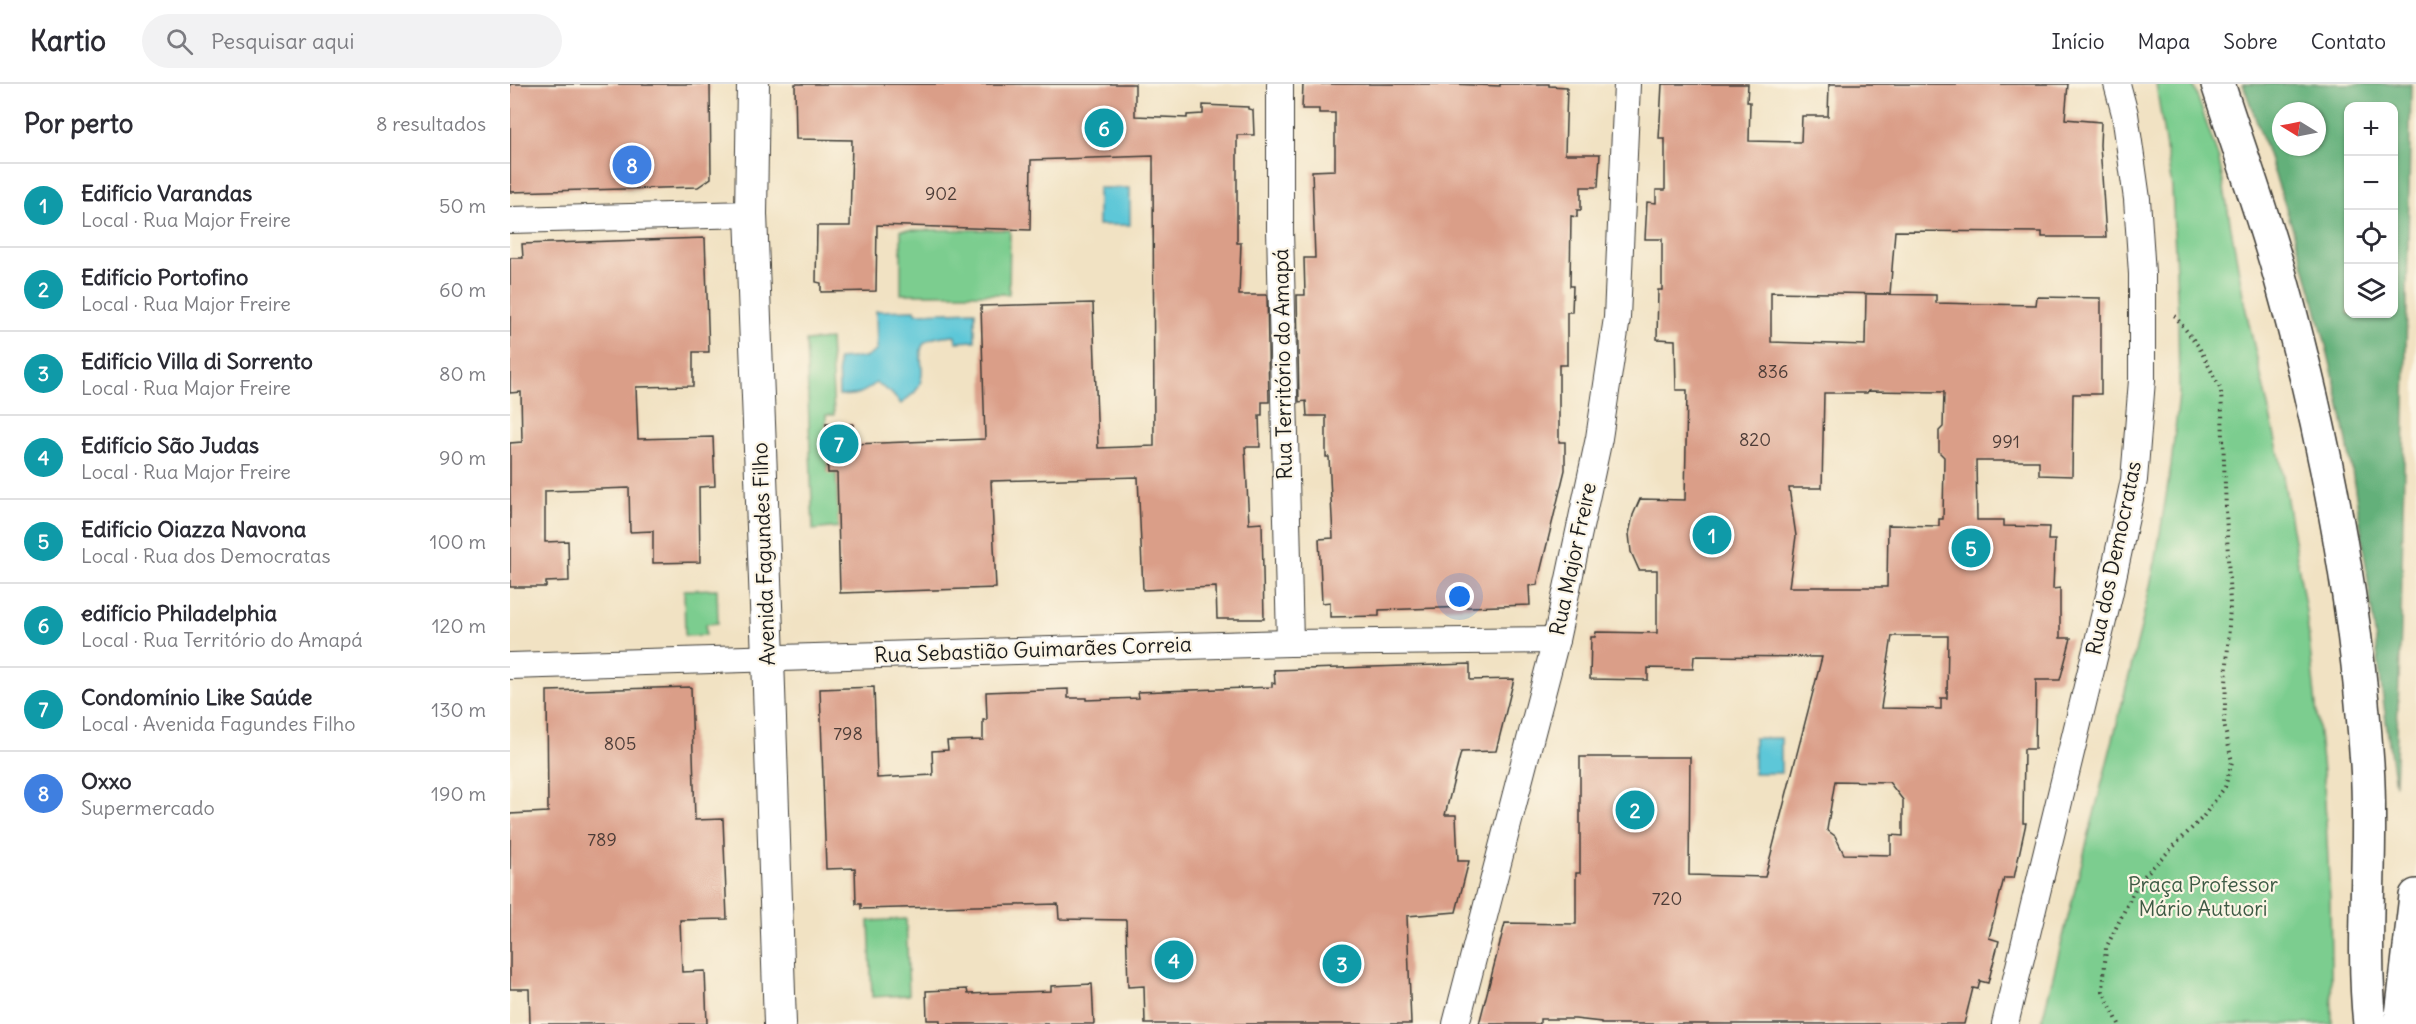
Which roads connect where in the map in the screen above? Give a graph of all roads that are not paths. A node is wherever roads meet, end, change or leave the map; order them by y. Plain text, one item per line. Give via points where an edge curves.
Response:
1 (753, 84) edge
2 (1280, 84) edge
3 (1627, 84) edge
4 (2117, 84) edge
5 (2218, 84) edge
6 (750, 214) junction
7 (510, 220) edge
8 (1556, 640) junction
9 (1290, 643) junction
10 (768, 658) junction
11 (510, 666) edge
12 (2416, 896) edge
13 (780, 1024) edge
14 (1455, 1024) edge
15 (2005, 1024) edge
16 (2370, 1024) edge
17 (2402, 1024) edge

1 - 6 street, Avenida Fagundes Filho
2 - 9 street, Rua Território do Amapá
3 - 8 street, Rua Major Freire via 1617,318 1599,438
4 - 15 street, Rua dos Democratas via 2137,199 2142,274 2142,380 2134,480
5 - 16 highway via 2278,271 2325,454 2344,561 2368,765
6 - 7 street
6 - 10 street, Avenida Fagundes Filho
8 - 9 street, Rua Sebastião Guimarães Correia
8 - 14 street, Rua Major Freire
9 - 10 street, Rua Sebastião Guimarães Correia
10 - 11 street, Rua Sebastião Guimarães Correia
10 - 13 street, Avenida Fagundes Filho
12 - 17 highway

